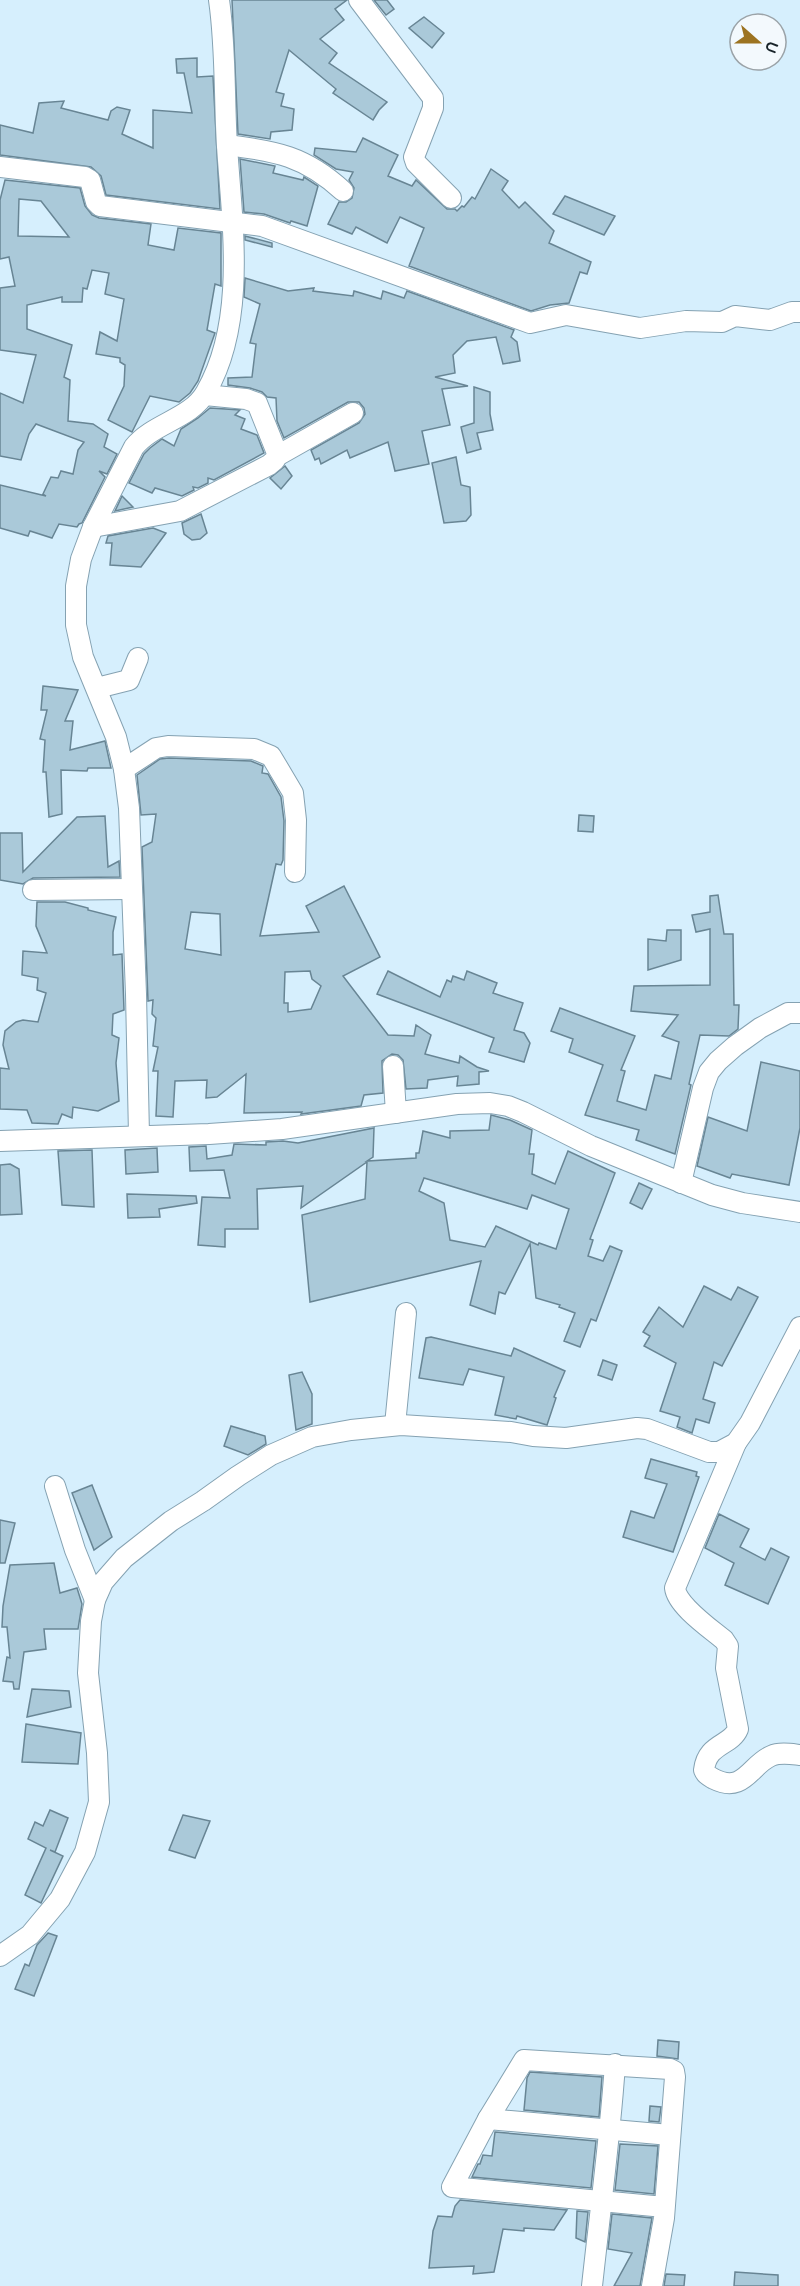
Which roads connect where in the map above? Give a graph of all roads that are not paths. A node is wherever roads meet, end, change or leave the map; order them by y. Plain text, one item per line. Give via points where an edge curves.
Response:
1 (219, 0) edge
2 (359, 0) edge
3 (227, 145) junction
4 (0, 167) edge
5 (343, 191) dead end
6 (451, 198) dead end
7 (234, 224) junction
8 (800, 312) edge
9 (205, 395) junction
10 (353, 413) dead end
11 (277, 456) junction
12 (93, 527) junction
13 (138, 658) dead end
14 (97, 688) junction
15 (124, 769) junction
16 (295, 872) dead end
17 (131, 889) junction
18 (33, 890) dead end
19 (800, 1013) edge
20 (393, 1066) dead end
21 (396, 1113) junction
22 (139, 1136) junction
23 (0, 1141) edge
24 (681, 1183) junction
25 (800, 1212) edge
26 (406, 1312) dead end
27 (800, 1327) edge
28 (395, 1425) junction
29 (736, 1443) junction
30 (55, 1486) dead end
31 (95, 1600) junction
32 (800, 1755) edge
33 (0, 1956) edge
34 (615, 2064) junction
35 (488, 2119) junction
36 (611, 2129) junction
37 (670, 2135) junction
38 (600, 2202) junction
39 (664, 2207) junction
40 (592, 2286) edge
41 (652, 2286) edge

1 - 3 street
2 - 6 street via 433,98 433,108 414,157
3 - 5 street via 291,158 323,173
3 - 7 street
4 - 7 street via 85,177 90,180 100,206
7 - 8 street via 266,228 530,323 566,315 640,328 686,321 722,322 735,316 770,320
7 - 9 street via 226,333
9 - 11 street via 246,399 257,404
9 - 12 street via 140,440
10 - 11 street
11 - 12 street via 269,465 180,511
12 - 14 street via 76,586 76,625 83,657
13 - 14 street via 129,680
14 - 15 street
15 - 16 street via 156,748 168,746 254,749 271,756 293,793
15 - 17 street
17 - 18 street
17 - 22 street
19 - 24 street via 788,1013 760,1028 709,1072
20 - 21 street
21 - 22 street via 271,1130
21 - 24 street via 457,1104 508,1106
22 - 23 street
24 - 25 street via 742,1203
26 - 28 street
27 - 29 street
28 - 29 street via 566,1438 637,1428 709,1452
28 - 31 street via 312,1437 271,1455 171,1521 124,1558 103,1582
29 - 32 street via 675,1588 692,1614 728,1646 726,1668 738,1729 711,1752 704,1767 713,1778 731,1783 744,1779 773,1755
30 - 31 street
31 - 33 street via 88,1673 99,1802 85,1852 60,1899 30,1935
34 - 35 street via 524,2060
34 - 36 street
34 - 37 street via 674,2071
35 - 36 street
35 - 38 street via 452,2187
36 - 37 street
36 - 38 street
37 - 39 street
38 - 39 street
38 - 40 street
39 - 41 street

